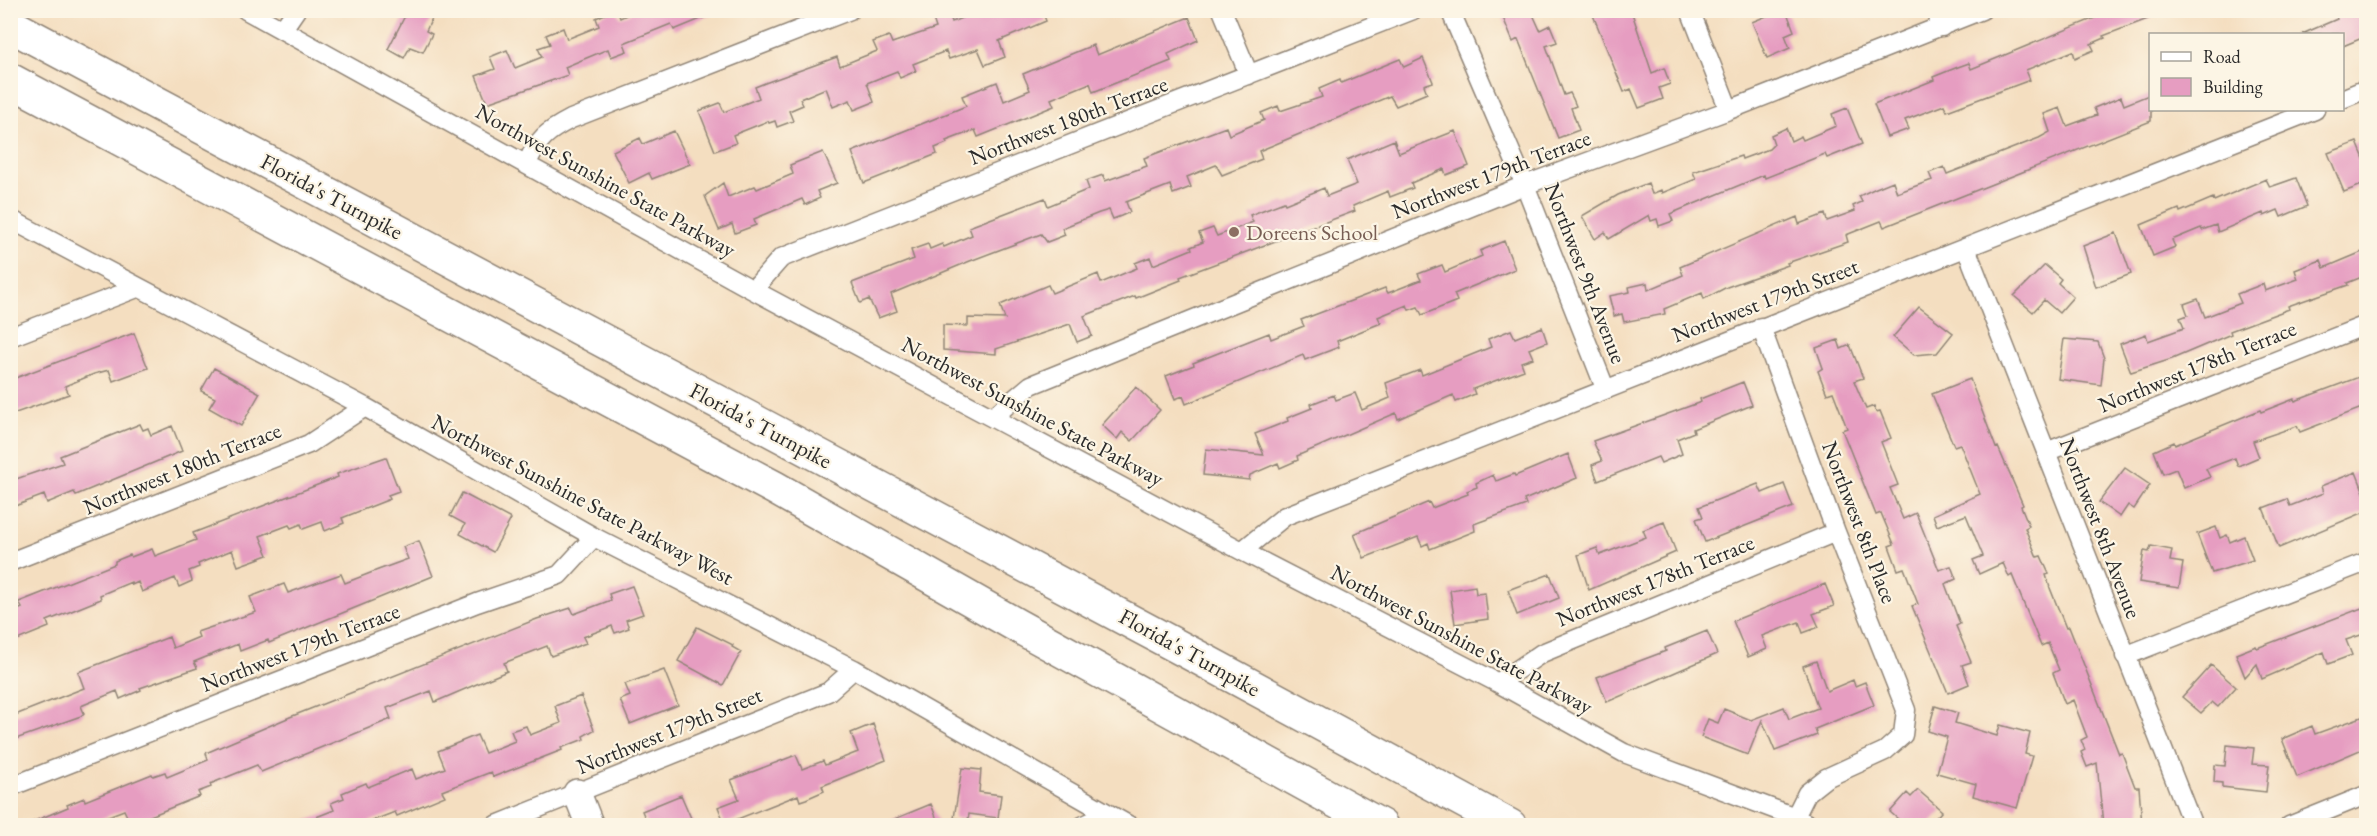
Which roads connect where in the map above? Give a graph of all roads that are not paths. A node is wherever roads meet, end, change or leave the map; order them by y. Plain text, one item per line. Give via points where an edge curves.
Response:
1 (246, 10) edge
2 (296, 10) edge
3 (850, 10) edge
4 (1222, 10) edge
5 (1413, 10) edge
6 (1450, 10) edge
7 (1690, 10) edge
8 (1982, 10) edge
9 (1938, 19) edge
10 (10, 25) edge
11 (283, 29) junction
12 (1249, 75) junction
13 (10, 80) edge
14 (2367, 89) edge
15 (2344, 99) edge
16 (1730, 110) junction
17 (2312, 111) edge
18 (527, 164) junction
19 (1525, 185) junction
20 (10, 219) edge
21 (1966, 248) junction
22 (137, 288) junction
23 (753, 290) junction
24 (2367, 325) edge
25 (1761, 327) junction
26 (10, 337) edge
27 (1605, 388) junction
28 (365, 407) junction
29 (994, 416) junction
30 (2046, 452) junction
31 (1836, 532) junction
32 (594, 537) junction
33 (1242, 551) junction
34 (10, 562) edge
35 (2367, 562) edge
36 (2126, 656) junction
37 (854, 669) junction
38 (1498, 682) junction
39 (10, 787) edge
40 (577, 793) junction
41 (2367, 795) edge
42 (1108, 814) junction
43 (2328, 818) edge
44 (1803, 821) edge
45 (494, 825) edge
46 (590, 825) edge
47 (1082, 825) edge
48 (1130, 825) edge
49 (1381, 825) edge
50 (1510, 825) edge
51 (2193, 825) edge
52 (2289, 825) edge

1 - 11 street, Northwest Sunshine State Parkway
2 - 11 street
3 - 18 street via 572,118 537,141
4 - 12 street
5 - 12 street, Northwest 180th Terrace
6 - 19 street, Northwest 9th Avenue
7 - 16 street
8 - 9 street, Northwest 179th Terrace
9 - 16 street, Northwest 179th Terrace
10 - 50 highway, Florida's Turnpike via 1108,607
11 - 18 street, Northwest Sunshine State Parkway
12 - 23 street, Northwest 180th Terrace via 781,258
13 - 49 highway via 775,489
14 - 15 street
16 - 19 street, Northwest 179th Terrace
17 - 21 street, Northwest 179th Street
18 - 23 street, Northwest Sunshine State Parkway
19 - 27 street, Northwest 9th Avenue
19 - 29 street, Northwest 179th Terrace via 1031,385
20 - 22 street, Northwest Sunshine State Parkway West
21 - 25 street, Northwest 179th Street
21 - 30 street, Northwest 8th Avenue
22 - 26 street
22 - 28 street, Northwest Sunshine State Parkway West
23 - 29 street, Northwest Sunshine State Parkway
24 - 30 street, Northwest 178th Terrace
25 - 27 street, Northwest 179th Street
25 - 31 street, Northwest 8th Place
27 - 33 street, Northwest 179th Street via 1285,516
28 - 32 street, Northwest Sunshine State Parkway West
28 - 34 street, Northwest 180th Terrace via 309,444
29 - 33 street, Northwest Sunshine State Parkway
30 - 36 street, Northwest 8th Avenue
31 - 38 street, Northwest 178th Terrace via 1542,652
31 - 44 street, Northwest 8th Place via 1906,710 1903,735 1885,751 1826,778 1807,793
32 - 37 street, Northwest Sunshine State Parkway West
32 - 39 street, Northwest 179th Terrace via 559,575 477,603
33 - 38 street, Northwest Sunshine State Parkway
35 - 36 street
36 - 51 street, Northwest 8th Avenue
37 - 40 street, Northwest 179th Street via 828,692
37 - 42 street, Northwest Sunshine State Parkway West
38 - 44 street, Northwest Sunshine State Parkway via 1624,753
40 - 45 street, Northwest 179th Street
40 - 46 street
41 - 43 street
42 - 47 street
42 - 48 street, Northwest Sunshine State Parkway West
43 - 52 street

